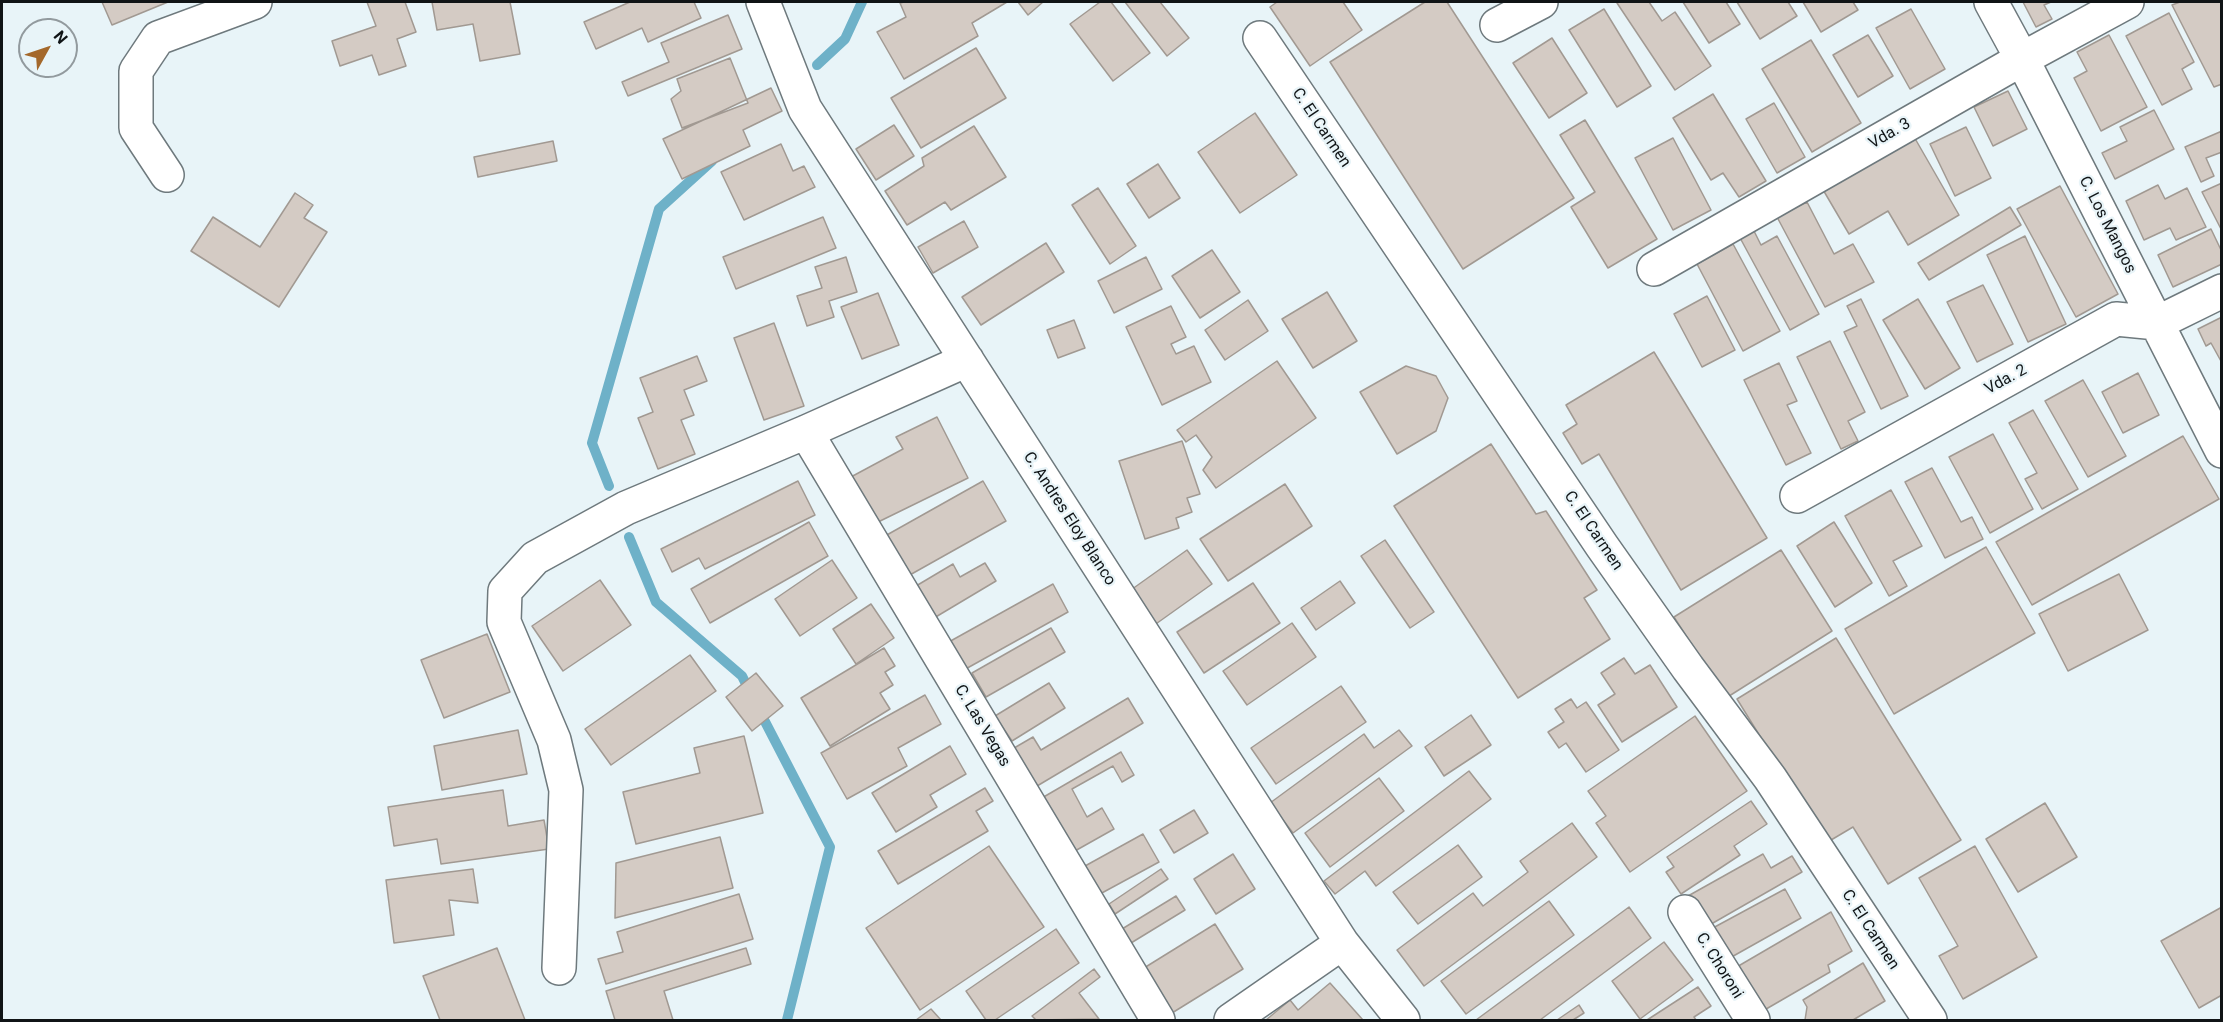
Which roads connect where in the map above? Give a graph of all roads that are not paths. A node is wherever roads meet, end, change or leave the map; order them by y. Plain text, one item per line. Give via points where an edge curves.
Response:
1 (255, 2) edge
2 (763, 2) edge
3 (1541, 2) edge
4 (1991, 2) edge
5 (2127, 2) edge
6 (212, 9) edge
7 (1497, 25) dead end
8 (1260, 38) dead end
9 (2022, 59) junction
10 (167, 175) dead end
11 (1654, 269) dead end
12 (2222, 291) edge
13 (2157, 323) junction
14 (967, 360) junction
15 (806, 432) junction
16 (2222, 451) edge
17 (1797, 496) dead end
18 (1685, 912) dead end
19 (1342, 944) junction
20 (559, 969) dead end
21 (1236, 1019) edge
22 (1158, 1020) edge
23 (1403, 1020) edge
24 (1753, 1020) edge
25 (1930, 1020) edge

1 - 6 street
2 - 14 street, C. Andres Eloy Blanco via 805,110
3 - 7 street
4 - 9 street, C. Los Mangos
5 - 9 street, Vda. 3
6 - 10 street via 158,38 136,70 136,128
8 - 25 street, C. El Carmen via 1602,546 1770,778
9 - 11 street, Vda. 3
9 - 13 street, C. Los Mangos
12 - 13 street
13 - 16 street, C. Los Mangos
13 - 17 street, Vda. 2 via 2116,319
14 - 15 street
14 - 19 street, C. Andres Eloy Blanco
15 - 20 street via 626,508 535,558 505,591 504,622 554,740 566,790
15 - 22 street, C. Las Vegas
18 - 24 street, C. Choroni
19 - 21 street
19 - 23 street, C. Andres Eloy Blanco

